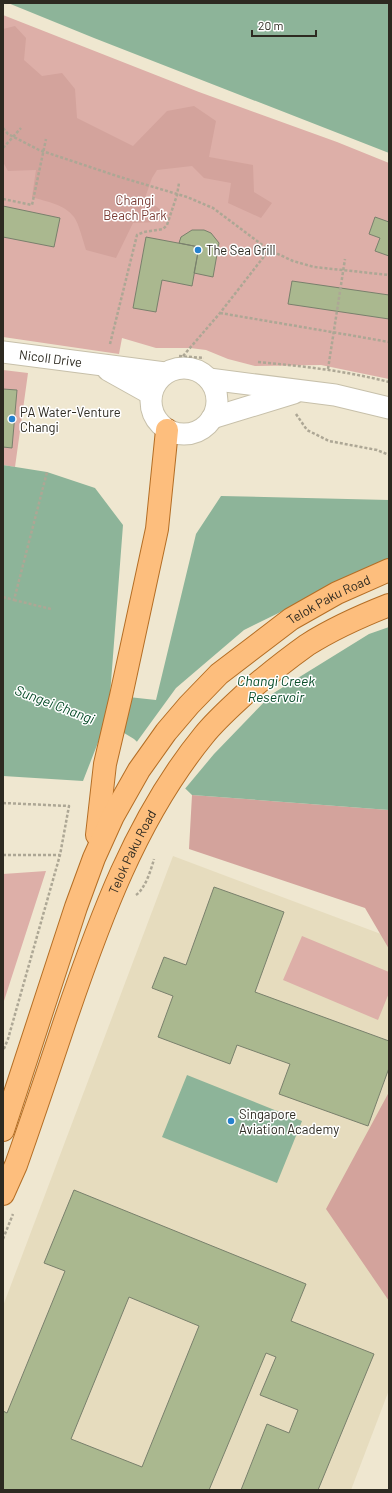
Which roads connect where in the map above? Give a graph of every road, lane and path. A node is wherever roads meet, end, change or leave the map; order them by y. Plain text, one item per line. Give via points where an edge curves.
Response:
1 (3, 128) edge
2 (21, 128) dead end
3 (14, 137) junction
4 (46, 139) dead end
5 (3, 148) edge
6 (44, 152) junction
7 (179, 183) dead end
8 (177, 195) junction
9 (3, 199) edge
10 (269, 250) junction
11 (345, 260) dead end
12 (345, 270) junction
13 (389, 275) edge
14 (220, 313) junction
15 (334, 332) junction
16 (389, 342) edge
17 (110, 345) dead end
18 (3, 352) edge
19 (183, 356) dead end
20 (98, 365) junction
21 (328, 369) dead end
22 (165, 373) junction
23 (209, 378) junction
24 (292, 393) junction
25 (151, 394) junction
26 (389, 408) edge
27 (212, 418) junction
28 (167, 430) junction
29 (389, 455) edge
30 (47, 472) dead end
31 (389, 570) edge
32 (3, 597) edge
33 (14, 600) junction
34 (389, 605) edge
35 (51, 609) dead end
36 (3, 803) edge
37 (3, 855) edge
38 (60, 855) junction
39 (94, 858) junction
40 (8, 1039) junction
41 (3, 1040) edge
42 (3, 1051) edge
43 (3, 1130) edge
44 (3, 1194) edge

1 - 3 path
2 - 3 path
3 - 5 path
3 - 6 path
4 - 6 path
6 - 8 path
6 - 9 path via 32,205
7 - 8 path
8 - 10 path via 213,208
8 - 17 path via 167,225 163,229 137,235
10 - 12 path via 314,267
10 - 14 path
11 - 12 path
12 - 13 path
12 - 15 path
14 - 15 path
14 - 19 path
15 - 16 path
15 - 21 path
18 - 20 street, Nicoll Drive
20 - 22 street, Nicoll Drive
20 - 25 street, Nicoll Drive
22 - 23 street, Nicoll Drive via 187,368
22 - 25 street via 156,381
23 - 24 street, Nicoll Drive
23 - 27 street via 217,398
24 - 26 street, Nicoll Drive via 335,394
24 - 27 street, Nicoll Drive
24 - 29 path via 307,430 329,441 377,450
25 - 28 street via 153,415
27 - 28 street, Nicoll Drive via 203,428 192,433 178,434
28 - 39 main road via 157,528 105,764
30 - 33 path
31 - 39 main road, Telok Paku Road via 337,593 291,620 219,674 166,732 139,770 112,816
32 - 33 path
33 - 35 path
34 - 44 main road, Telok Paku Road via 359,617 308,645 267,675 204,735 176,774 145,823 101,919 16,1165
36 - 38 path via 69,806
37 - 38 path
38 - 40 path
39 - 43 main road, Telok Paku Road
40 - 41 path
40 - 42 path

